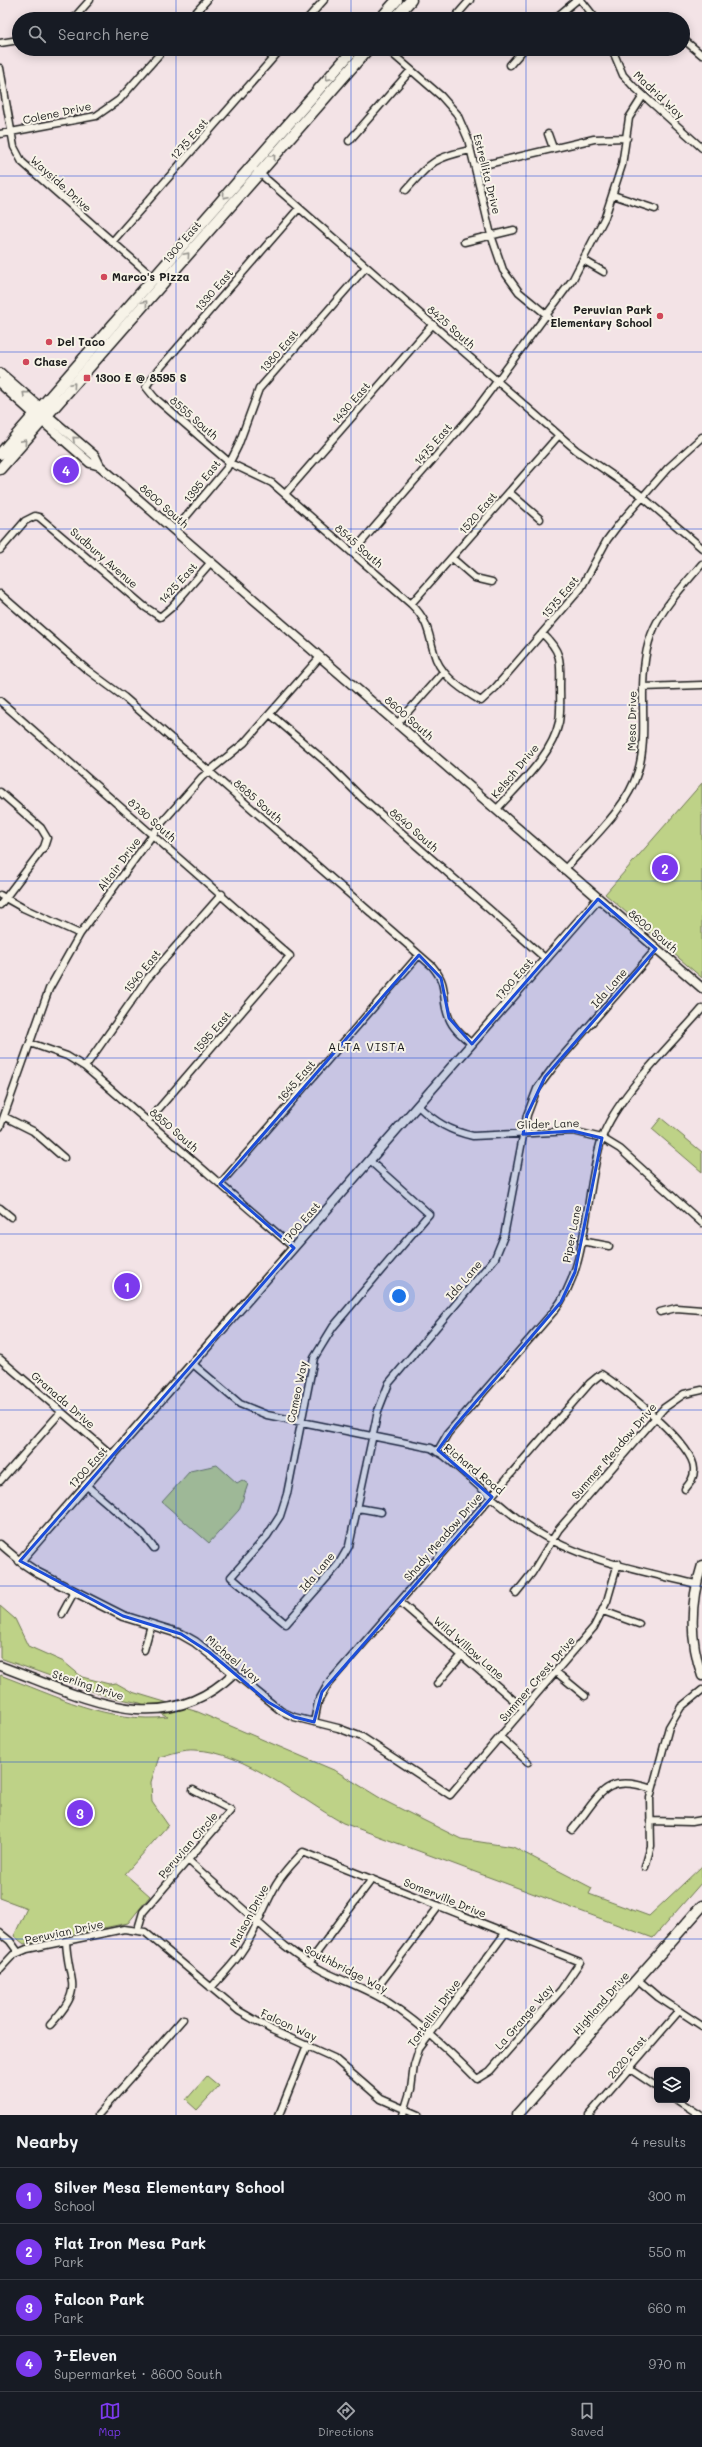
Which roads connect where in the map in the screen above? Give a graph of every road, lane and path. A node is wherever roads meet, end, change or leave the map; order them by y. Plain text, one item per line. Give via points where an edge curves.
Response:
1 (90, 0) edge
2 (207, 0) edge
3 (324, 0) edge
4 (397, 0) edge
5 (411, 0) edge
6 (470, 0) edge
7 (577, 0) edge
8 (581, 0) edge
9 (79, 12) edge
10 (196, 12) edge
11 (313, 12) edge
12 (386, 12) edge
13 (400, 12) edge
14 (460, 12) edge
15 (562, 12) edge
16 (590, 12) edge
17 (12, 41) edge
18 (0, 43) edge
19 (690, 44) edge
20 (702, 55) edge
21 (158, 56) edge
22 (275, 56) edge
23 (348, 56) edge
24 (361, 56) edge
25 (395, 56) edge
26 (518, 56) edge
27 (616, 56) edge
28 (510, 65) dead end
29 (0, 68) edge
30 (411, 70) junction
31 (643, 96) junction
32 (11, 132) junction
33 (0, 134) edge
34 (548, 134) dead end
35 (627, 138) junction
36 (349, 141) dead end
37 (553, 148) junction
38 (702, 148) edge
39 (470, 150) junction
40 (475, 167) junction
41 (255, 170) junction
42 (406, 190) dead end
43 (613, 195) junction
44 (299, 208) junction
45 (655, 209) dead end
46 (514, 230) dead end
47 (491, 235) junction
48 (112, 242) junction
49 (464, 242) dead end
50 (585, 261) junction
51 (366, 266) junction
52 (604, 272) dead end
53 (157, 281) junction
54 (548, 316) junction
55 (433, 324) junction
56 (0, 372) edge
57 (498, 382) junction
58 (0, 384) edge
59 (146, 387) joint
60 (41, 415) junction
61 (559, 434) junction
62 (702, 437) edge
63 (0, 454) edge
64 (230, 463) junction
65 (0, 469) edge
66 (509, 492) junction
67 (285, 494) junction
68 (643, 497) junction
69 (540, 519) dead end
70 (174, 530) junction
71 (702, 548) edge
72 (0, 550) edge
73 (352, 553) junction
74 (452, 558) junction
75 (210, 562) junction
76 (702, 564) edge
77 (492, 582) dead end
78 (0, 594) edge
79 (412, 604) junction
80 (160, 617) joint
81 (542, 633) junction
82 (320, 657) junction
83 (443, 672) junction
84 (702, 685) edge
85 (643, 687) junction
86 (0, 701) edge
87 (270, 714) junction
88 (397, 724) junction
89 (209, 770) junction
90 (0, 792) edge
91 (496, 810) junction
92 (153, 834) junction
93 (564, 870) junction
94 (222, 894) junction
95 (2, 896) edge
96 (598, 899) junction
97 (0, 905) edge
98 (80, 934) junction
99 (656, 949) junction
100 (419, 955) junction
101 (290, 956) joint
102 (546, 959) junction
103 (702, 988) edge
104 (702, 1009) edge
105 (30, 1043) junction
106 (472, 1044) junction
107 (85, 1067) junction
108 (418, 1106) junction
109 (4, 1117) junction
110 (148, 1121) junction
111 (0, 1127) edge
112 (523, 1134) junction
113 (602, 1138) junction
114 (64, 1158) dead end
115 (370, 1161) junction
116 (220, 1184) junction
117 (0, 1208) edge
118 (11, 1217) dead end
119 (702, 1223) edge
120 (581, 1241) junction
121 (609, 1246) dead end
122 (294, 1248) junction
123 (702, 1310) edge
124 (660, 1312) dead end
125 (0, 1360) edge
126 (193, 1364) junction
127 (702, 1390) edge
128 (61, 1412) junction
129 (655, 1418) junction
130 (301, 1422) junction
131 (373, 1435) junction
132 (437, 1452) junction
133 (113, 1456) junction
134 (0, 1481) edge
135 (87, 1486) junction
136 (685, 1489) dead end
137 (492, 1497) junction
138 (358, 1508) junction
139 (381, 1512) dead end
140 (552, 1540) junction
141 (0, 1544) edge
142 (154, 1548) dead end
143 (20, 1561) junction
144 (618, 1564) junction
145 (702, 1565) edge
146 (696, 1584) junction
147 (74, 1592) junction
148 (516, 1593) dead end
149 (400, 1602) junction
150 (603, 1611) junction
151 (62, 1614) dead end
152 (286, 1624) joint
153 (639, 1624) dead end
154 (151, 1625) junction
155 (144, 1650) dead end
156 (462, 1655) junction
157 (0, 1666) edge
158 (556, 1672) junction
159 (234, 1673) junction
160 (702, 1676) edge
161 (437, 1684) dead end
162 (702, 1690) edge
163 (585, 1696) dead end
164 (524, 1709) junction
165 (314, 1722) junction
166 (500, 1737) junction
167 (528, 1762) dead end
168 (652, 1789) junction
169 (193, 1790) dead end
170 (450, 1795) joint
171 (702, 1820) edge
172 (650, 1821) junction
173 (572, 1830) dead end
174 (303, 1852) joint
175 (188, 1860) junction
176 (645, 1867) dead end
177 (372, 1880) junction
178 (438, 1906) junction
179 (702, 1906) edge
180 (258, 1922) junction
181 (138, 1929) junction
182 (506, 1932) junction
183 (0, 1933) edge
184 (66, 1941) junction
185 (18, 1952) junction
186 (580, 1962) joint
187 (309, 1963) junction
188 (0, 1969) edge
189 (637, 1979) junction
190 (211, 1988) junction
191 (373, 1993) junction
192 (680, 2011) junction
193 (183, 2019) dead end
194 (50, 2025) dead end
195 (702, 2026) edge
196 (429, 2034) junction
197 (307, 2045) junction
198 (630, 2069) junction
199 (477, 2079) joint
200 (654, 2085) edge
201 (682, 2103) edge
202 (404, 2112) edge
203 (98, 2115) edge
204 (279, 2115) edge
205 (418, 2115) edge
206 (517, 2115) edge
207 (589, 2115) edge
208 (700, 2115) edge

1 - 9 street
2 - 10 street
3 - 11 street
4 - 12 main road
5 - 13 main road
6 - 14 street
7 - 15 street
8 - 16 street
17 - 18 street
19 - 20 street
21 - 32 street, Colene Drive via 119,100 104,111 87,119
22 - 48 street, 1275 East
23 -> 41 main road, 1300 East
41 -> 24 main road, 1300 East
25 - 30 street, Estrellita Drive
26 - 28 street
27 - 31 street, Madrid Way via 624,75
29 - 32 street, Wayside Drive
30 - 36 street
30 - 39 street, Estrellita Drive via 452,107 465,130
31 - 35 street, 1475 East via 629,118
31 - 38 street, Madrid Way
32 - 33 street, Colene Drive
32 - 48 street, Wayside Drive via 14,147 22,162
34 - 37 street
35 - 37 street via 594,139
35 - 43 street, 1475 East
37 - 40 street
39 - 40 street, Estrellita Drive
39 - 42 street via 440,157
40 - 47 street, Estrellita Drive
41 - 44 street, 8425 South
41 - 53 main road, 1300 East
43 - 45 street
43 - 50 street, 1475 East
44 - 51 street, 8425 South
44 - 59 street, 1330 East
46 - 47 street
47 - 49 street
47 - 54 street, Estrellita Drive via 498,257 511,281 519,292
48 - 53 street, Wayside Drive
50 - 52 street
50 - 54 street, 1475 East
51 - 55 street, 8425 South
51 - 64 street, 1380 East via 259,389
53 - 60 main road, 1300 East
54 - 57 street, 1475 East
55 - 57 street, 8425 South
55 - 67 street, 1430 East
60 -> 56 main road, 8600 South
57 - 61 street, 8425 South
57 - 73 street, 1475 East
58 - 60 main road, 8600 South
59 - 64 street, 8555 South via 155,398
60 - 63 main road, 1300 East
65 -> 60 main road, 1300 East
60 - 70 street, 8600 South via 95,456 100,466
61 - 66 street, 1520 East
61 - 68 street, 8425 South
62 - 68 street, 1575 East via 686,450
64 - 67 street, 8545 South via 265,479
64 - 70 street, 1395 East
66 - 69 street
66 - 74 street, 1520 East
67 - 73 street, 8545 South
68 - 71 street, 8425 South
68 - 81 street, 1575 East via 607,540 581,588
70 - 75 street, 8600 South
72 - 80 street, Sudbury Avenue via 25,521 34,516 45,520 145,607
73 - 79 street, 8545 South
74 - 77 street via 475,578
74 - 79 street, 1520 East
75 - 80 street, 1425 East via 172,607
75 - 82 street, 8600 South
76 - 85 street, Mesa Drive via 668,604 651,633 645,650
78 - 89 street, 8685 South
79 - 83 street, 8545 South via 425,620
81 - 83 street, 1575 East via 481,701
81 - 91 street, Kelsch Drive via 556,647 560,658 559,721 555,735 544,754
82 - 87 street, Altair Drive
82 - 88 street, 8600 South
83 - 88 street
84 - 85 street
85 - 93 street, Mesa Drive via 643,746 634,784 620,806
86 - 92 street, 8730 South
87 - 89 street, Altair Drive via 238,749
87 - 102 street, 8640 South
88 - 91 street, 8600 South
89 - 92 street, Altair Drive
89 - 100 street, 8685 South
90 - 95 street via 42,828 47,838 44,846
91 - 93 street, 8600 South
92 - 94 street, 8730 South
92 - 98 street, Altair Drive
93 - 96 street, 8600 South
94 - 101 street, 8730 South
94 - 107 street, 1540 East via 147,980
95 - 97 street
95 - 98 street
96 - 99 street, 8600 South
96 - 102 street, 1700 East
98 - 105 street, Altair Drive via 50,989
99 - 103 street, 8600 South
99 - 112 street, Ida Lane via 545,1077 532,1102
100 - 106 street, 8685 South via 441,978 449,1018
100 - 116 street, 1645 East
101 - 110 street, 1595 East
102 - 106 street, 1700 East
104 - 113 street, Piper Lane via 622,1102
105 - 107 street, 8850 South via 67,1056
105 - 109 street, Altair Drive
106 - 108 street, 1700 East
107 - 110 street, 8850 South
108 - 112 street, Glider Lane via 442,1125 457,1132 490,1136
108 - 115 street, 1700 East
109 - 111 street, Altair Drive
109 - 114 street via 32,1132
110 - 116 street, 8850 South
112 - 113 street, Glider Lane via 573,1131
112 - 131 street, Ida Lane via 504,1236 495,1258 389,1383 380,1404
113 - 119 street, Glider Lane via 620,1149
113 - 120 street, Piper Lane
115 - 122 street, 1700 East
115 - 130 street, Cameo Way via 429,1214 325,1336 314,1358
116 - 122 street, 8850 South
117 - 118 street
120 - 121 street
120 - 132 street, Piper Lane via 572,1282 561,1302 456,1425
122 - 126 street, 1700 East
123 - 124 street via 676,1308
125 - 128 street, Granada Drive
126 - 130 street, Richard Road via 248,1408
126 - 133 street, 1700 East
127 - 129 street, Summer Meadow Drive via 684,1394 673,1400
128 - 133 street, Granada Drive
128 - 134 street
129 - 136 street via 678,1440 693,1461 692,1481
129 - 137 street, Shady Meadow Drive via 601,1374 590,1383
129 - 140 street, Summer Meadow Drive
130 - 131 street, Richard Road
130 - 152 street, Cameo Way via 287,1494 280,1516 267,1536 231,1577
131 - 132 street, Richard Road via 424,1446
131 - 138 street, Ida Lane
132 - 137 street, Richard Road
133 - 135 street, 1700 East
135 - 142 street via 143,1534
135 - 143 street, 1700 East
137 - 140 street, Richard Road via 526,1524
137 - 149 street, Shady Meadow Drive
138 - 139 street
138 - 152 street, Ida Lane via 353,1536 344,1556
140 - 144 street, Richard Road via 584,1554
140 - 148 street, Summer Meadow Drive
141 - 143 street, Michael Way
143 - 147 street, Michael Way
144 - 146 street, Richard Road
144 - 150 street, Summer Crest Drive
145 - 146 street
146 - 160 street via 693,1636
147 - 151 street
147 - 154 street, Michael Way via 124,1616
149 - 156 street, Wild Willow Lane
149 - 165 street, Shady Meadow Drive via 322,1692
150 - 153 street
150 - 158 street, Summer Crest Drive via 594,1627
154 - 155 street
154 - 159 street, Michael Way via 181,1634 195,1642
156 - 161 street
156 - 164 street, Wild Willow Lane
157 - 159 street, Sterling Drive via 100,1703 142,1711 167,1708 189,1701 211,1690
158 - 163 street
158 - 164 street, Summer Crest Drive
159 - 165 street, Michael Way via 281,1711
162 - 168 street via 689,1700 673,1719
164 - 166 street, Summer Crest Drive
165 - 170 street, Michael Way via 350,1731 362,1737
166 - 167 street
166 - 170 street, Summer Crest Drive
168 - 172 street
168 - 173 street via 630,1782 617,1782 600,1795
169 - 175 street, Peruvian Circle via 231,1810
171 - 172 street
172 - 176 street via 651,1846
174 - 177 street, Somerville Drive
174 - 180 street, Maison Drive via 281,1877
175 - 180 street, Southbridge Way
175 - 181 street, Peruvian Circle via 143,1912
177 - 178 street, Somerville Drive
177 - 187 street
178 - 182 street, Somerville Drive
178 - 191 street
179 - 189 main road, Highland Drive
180 - 187 street, Southbridge Way
180 - 190 street, Maison Drive via 239,1956
181 - 184 street, Peruvian Drive via 124,1929
181 - 190 street, Falcon Way via 159,1942
182 - 186 street, Somerville Drive
182 - 196 street, Tortellini Drive
183 - 185 street
184 - 185 street, Peruvian Drive
184 - 194 street via 73,1992 67,2006
185 - 188 street, Peruvian Drive
186 - 199 street, La Grange Way via 561,1990 490,2071
187 - 191 street, Southbridge Way
189 - 192 street
189 - 206 main road, Highland Drive
190 - 197 street, Falcon Way via 255,2021
191 - 196 street, Southbridge Way via 408,2016
192 - 195 street
192 - 198 street, 2020 East
193 - 203 street
196 - 199 street, Southbridge Way
196 - 202 street, Tortellini Drive via 416,2055 411,2089
197 - 202 street, Falcon Way via 334,2058 369,2090
197 - 204 street
198 - 200 street
198 - 207 street, 2020 East
201 - 208 street
202 - 205 street, Falcon Way

